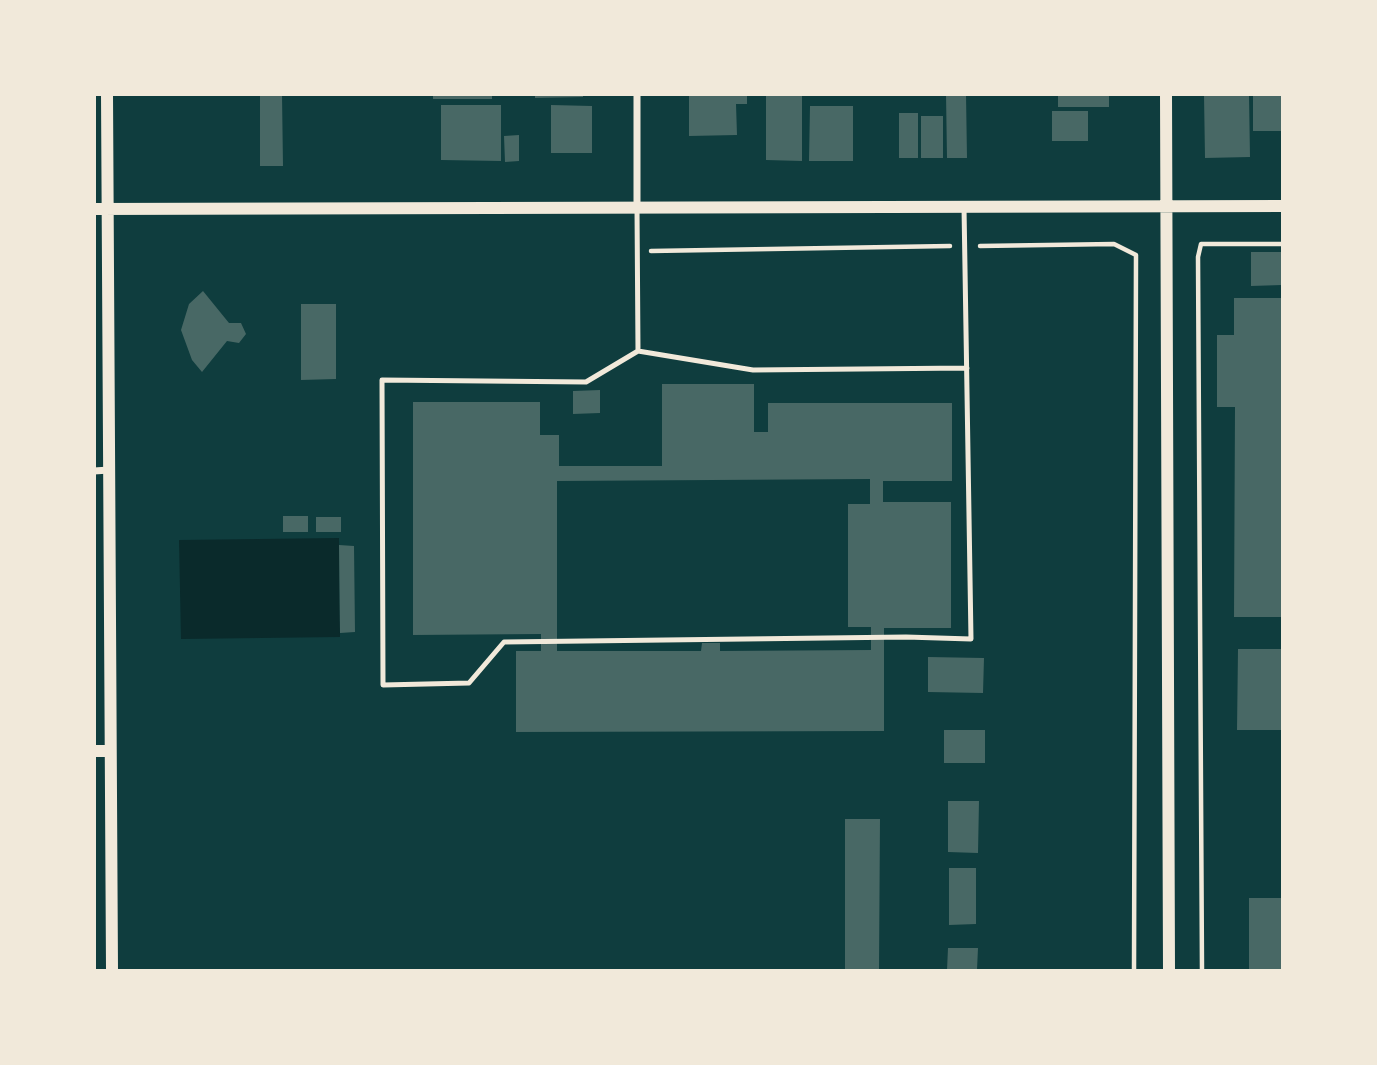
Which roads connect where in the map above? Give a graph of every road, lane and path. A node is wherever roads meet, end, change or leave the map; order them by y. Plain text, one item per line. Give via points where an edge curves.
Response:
1 (107, 94) edge
2 (636, 94) edge
3 (1166, 94) edge
4 (1283, 206) edge
5 (964, 207) junction
6 (1167, 207) junction
7 (637, 208) junction
8 (101, 209) edge
9 (1283, 244) edge
10 (965, 246) junction
11 (638, 251) junction
12 (638, 351) junction
13 (967, 368) junction
14 (109, 470) junction
15 (94, 471) edge
16 (94, 751) edge
17 (110, 751) junction
18 (112, 971) edge
19 (1134, 971) edge
20 (1169, 971) edge
21 (1202, 971) edge

1 - 8 street
2 - 7 street
3 - 6 street
4 - 6 street
5 - 6 street
5 - 7 street
5 - 10 lane
6 - 20 street
7 - 8 street
7 - 11 lane
8 - 14 street
9 - 21 path via 1201,244 1198,257
10 - 11 path
10 - 13 lane
10 - 19 path via 1114,244 1136,255
11 - 12 lane
12 - 13 lane via 753,370
12 - 13 lane via 586,382 383,380 383,685 469,683 504,642 971,639
14 - 15 street
14 - 17 street
16 - 17 street
17 - 18 street

